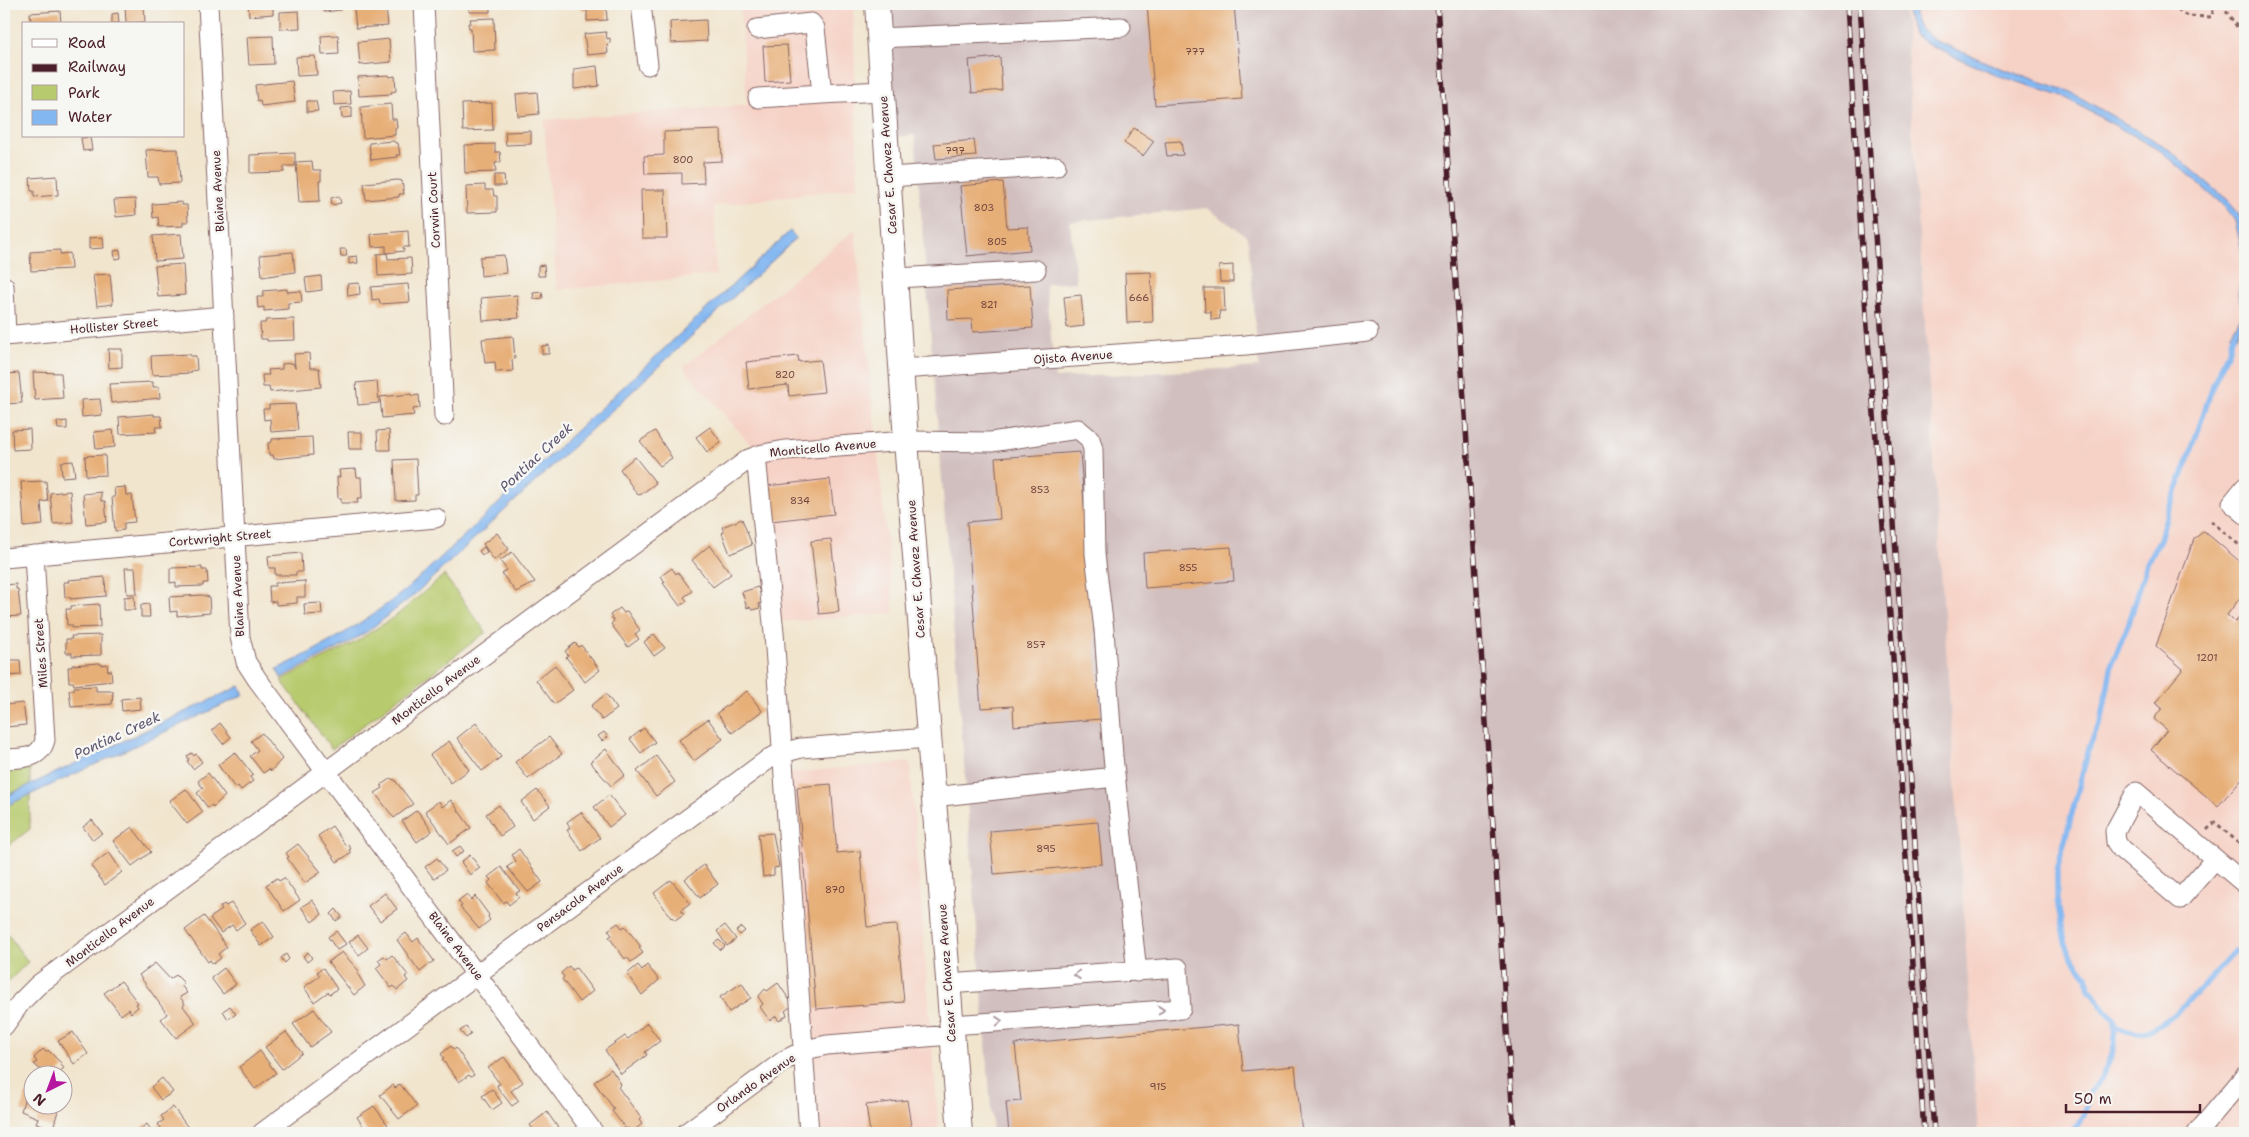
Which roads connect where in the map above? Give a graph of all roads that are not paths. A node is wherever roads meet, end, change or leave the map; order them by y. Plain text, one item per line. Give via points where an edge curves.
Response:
1 (208, 4) edge
2 (424, 4) edge
3 (641, 4) edge
4 (877, 4) edge
5 (1121, 27) dead end
6 (757, 29) dead end
7 (879, 38) junction
8 (648, 65) dead end
9 (883, 92) junction
10 (822, 94) junction
11 (758, 98) dead end
12 (1056, 166) dead end
13 (889, 177) junction
14 (1036, 270) dead end
15 (897, 278) junction
16 (4, 286) edge
17 (224, 316) junction
18 (1368, 332) dead end
19 (5, 336) edge
20 (901, 369) junction
21 (444, 416) dead end
22 (906, 441) junction
23 (756, 456) junction
24 (2245, 487) edge
25 (2245, 514) edge
26 (436, 518) dead end
27 (235, 538) junction
28 (34, 555) junction
29 (4, 558) edge
30 (928, 738) junction
31 (782, 753) junction
32 (4, 759) edge
33 (326, 772) junction
34 (1115, 777) junction
35 (933, 797) junction
36 (2215, 859) junction
37 (2245, 884) edge
38 (1137, 972) junction
39 (476, 974) junction
40 (948, 984) junction
41 (4, 1026) edge
42 (951, 1030) junction
43 (805, 1050) junction
44 (2245, 1076) edge
45 (262, 1133) edge
46 (594, 1133) edge
47 (686, 1133) edge
48 (809, 1133) edge
49 (960, 1133) edge
50 (2197, 1133) edge

1 - 17 street, Blaine Avenue
2 - 21 street, Corwin Court
3 - 8 street
4 - 7 main road, Cesar E. Chavez Avenue
5 - 7 street
6 - 10 street via 811,23 815,28
7 - 9 main road, Cesar E. Chavez Avenue
9 - 10 street
9 - 13 main road, Cesar E. Chavez Avenue
10 - 11 street
12 - 13 street
13 - 15 main road, Cesar E. Chavez Avenue
14 - 15 street
15 - 20 main road, Cesar E. Chavez Avenue
16 - 19 street
17 - 19 street, Hollister Street
17 - 27 street, Blaine Avenue
18 - 20 street, Ojista Avenue via 1246,346
20 - 22 main road, Cesar E. Chavez Avenue
22 - 23 street, Monticello Avenue via 785,450
22 - 30 main road, Cesar E. Chavez Avenue
22 - 34 street, Monticello Avenue via 991,442 1078,429 1090,439 1094,449 1095,554
23 - 31 street
23 - 33 street, Monticello Avenue
24 - 25 street via 2232,503
26 - 27 street, Cortwright Street
27 - 28 street, Cortwright Street
27 - 33 street, Blaine Avenue via 240,636 246,662
28 - 29 street, Cortwright Street
28 - 32 street, Miles Street via 46,735 40,750 30,757
30 - 31 street, Pensacola Avenue via 801,748
30 - 35 main road, Cesar E. Chavez Avenue
31 - 39 street, Pensacola Avenue via 759,765
31 - 43 street
33 - 39 street, Blaine Avenue
33 - 41 street, Monticello Avenue via 38,985 20,1002
34 - 35 street
34 - 38 street, Monticello Avenue
35 - 40 main road, Cesar E. Chavez Avenue
36 - 36 street via 2136,792 2114,831 2121,849 2180,899
36 - 37 street
38 -> 40 street
42 -> 38 street, Orlando Avenue via 1181,1009 1178,968
39 - 45 street, Pensacola Avenue
39 - 46 street, Blaine Avenue
40 - 42 main road, Cesar E. Chavez Avenue
42 - 43 street, Orlando Avenue via 827,1044
42 - 49 main road, Cesar E. Chavez Avenue
43 - 47 street, Orlando Avenue via 785,1060
43 - 48 street
44 - 50 street

